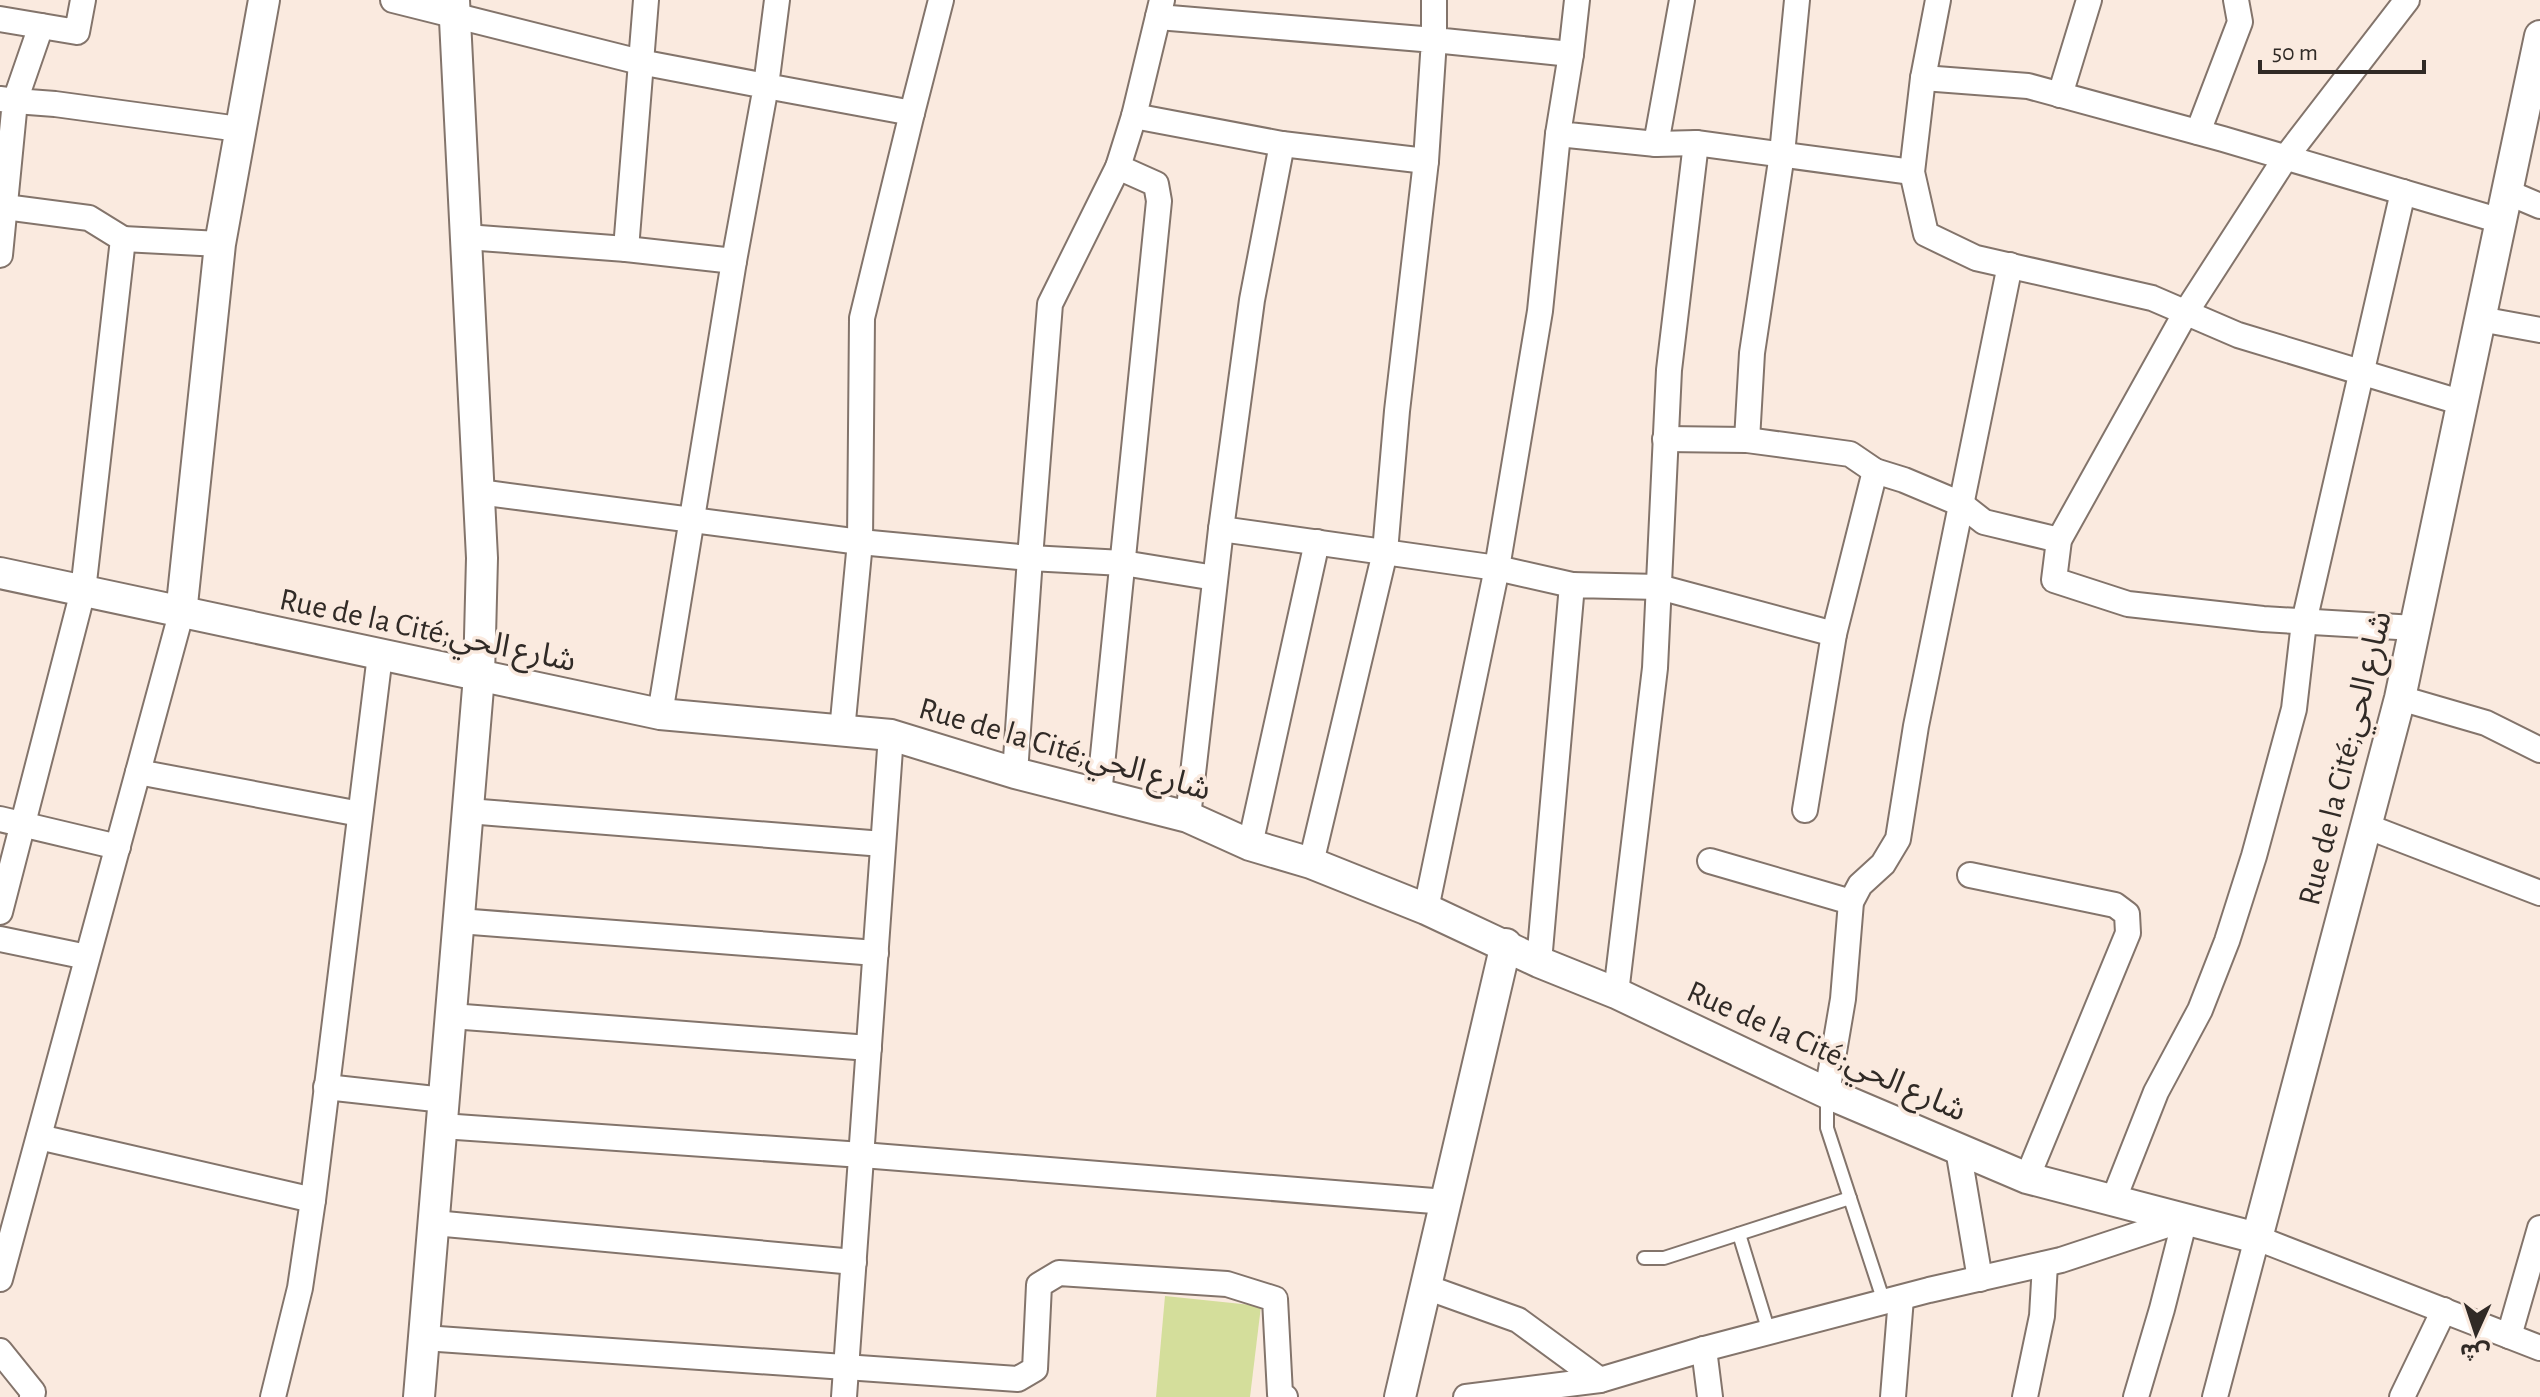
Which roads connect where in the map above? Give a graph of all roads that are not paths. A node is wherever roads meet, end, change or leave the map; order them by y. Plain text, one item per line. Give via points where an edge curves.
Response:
1 (83, 0) edge
2 (264, 0) edge
3 (393, 0) edge
4 (646, 0) edge
5 (777, 0) edge
6 (941, 0) edge
7 (1434, 0) edge
8 (1577, 0) edge
9 (1682, 0) edge
10 (1797, 0) edge
11 (1938, 0) edge
12 (2089, 0) edge
13 (2236, 0) edge
14 (2407, 0) edge
15 (455, 7) edge
16 (1160, 9) edge
17 (0, 19) edge
18 (41, 26) junction
19 (2540, 36) edge
20 (1434, 40) junction
21 (1571, 54) junction
22 (640, 62) junction
23 (1923, 78) junction
24 (766, 86) junction
25 (2060, 95) junction
26 (8, 100) edge
27 (912, 113) junction
28 (1134, 116) junction
29 (239, 129) junction
30 (2198, 132) junction
31 (1558, 134) junction
32 (1696, 143) junction
33 (1282, 144) junction
34 (1656, 144) junction
35 (1782, 154) junction
36 (2286, 157) junction
37 (1426, 161) junction
38 (1118, 167) junction
39 (1912, 172) junction
40 (2403, 192) junction
41 (2504, 206) junction
42 (2540, 206) edge
43 (5, 207) junction
44 (466, 237) junction
45 (123, 239) junction
46 (220, 244) junction
47 (626, 249) junction
48 (0, 255) edge
49 (734, 261) junction
50 (2010, 265) junction
51 (2186, 312) junction
52 (2480, 319) junction
53 (2540, 330) edge
54 (2362, 372) junction
55 (2463, 403) junction
56 (1665, 439) junction
57 (1747, 440) junction
58 (1875, 471) junction
59 (479, 492) junction
60 (1961, 504) junction
61 (694, 520) junction
62 (1221, 529) junction
63 (2059, 540) junction
64 (860, 542) junction
65 (1317, 542) junction
66 (1385, 552) junction
67 (1030, 558) junction
68 (1123, 563) junction
69 (1497, 568) junction
70 (0, 573) edge
71 (1215, 578) junction
72 (1572, 585) junction
73 (1659, 587) junction
74 (83, 591) junction
75 (181, 614) junction
76 (2304, 622) junction
77 (2415, 628) junction
78 (1834, 634) junction
79 (380, 655) junction
80 (479, 676) junction
81 (2400, 698) junction
82 (660, 714) junction
83 (842, 731) junction
84 (891, 735) junction
85 (2540, 750) edge
86 (138, 772) junction
87 (1015, 773) junction
88 (1099, 795) junction
89 (1805, 810) dead end
90 (468, 811) junction
91 (360, 814) junction
92 (1188, 817) junction
93 (11, 822) edge
94 (2366, 826) junction
95 (883, 844) junction
96 (1250, 845) junction
97 (118, 847) junction
98 (1710, 861) dead end
99 (1311, 863) junction
100 (1970, 875) dead end
101 (2540, 893) edge
102 (1851, 902) junction
103 (1426, 909) junction
104 (0, 912) edge
105 (459, 921) junction
106 (0, 939) edge
107 (1506, 944) junction
108 (876, 953) junction
109 (87, 957) junction
110 (1539, 962) junction
111 (1616, 993) junction
112 (451, 1016) junction
113 (869, 1048) junction
114 (326, 1087) junction
115 (1827, 1093) junction
116 (443, 1113) junction
117 (39, 1137) junction
118 (1958, 1149) junction
119 (862, 1155) junction
120 (2027, 1178) junction
121 (1850, 1198) junction
122 (313, 1200) junction
123 (2113, 1201) junction
124 (1446, 1202) junction
125 (2185, 1219) junction
126 (434, 1223) junction
127 (2540, 1228) edge
128 (1739, 1234) junction
129 (2257, 1238) junction
130 (1644, 1258) dead end
131 (854, 1262) junction
132 (2045, 1264) junction
133 (0, 1279) edge
134 (1980, 1279) junction
135 (1426, 1287) junction
136 (1892, 1300) junction
137 (2444, 1310) junction
138 (1769, 1332) junction
139 (2509, 1336) junction
140 (424, 1338) junction
141 (2540, 1348) edge
142 (1704, 1349) junction
143 (0, 1351) edge
144 (846, 1368) junction
145 (1600, 1380) junction
146 (32, 1397) edge
147 (273, 1397) edge
148 (419, 1397) edge
149 (844, 1397) edge
150 (1285, 1397) edge
151 (1400, 1397) edge
152 (1466, 1397) edge
153 (1710, 1397) edge
154 (1893, 1397) edge
155 (2025, 1397) edge
156 (2136, 1397) edge
157 (2215, 1397) edge
158 (2402, 1397) edge

1 - 18 street via 77,32
2 - 29 street
3 - 15 street
4 - 22 street
5 - 24 street
6 - 27 street
7 - 20 street
8 - 21 street
9 - 34 street
10 - 35 street
11 - 23 street
12 - 25 street
13 - 30 street via 2240,22
14 - 36 street
15 - 22 street
15 - 44 street
16 - 20 street
16 - 28 street
17 - 18 street
18 - 26 street
19 - 41 street, Rue de la Cité;شارع الحي
20 - 21 street
20 - 37 street
21 - 31 street
22 - 24 street
22 - 47 street
23 - 25 street via 2028,86
23 - 39 street
24 - 27 street
24 - 49 street
25 - 30 street
26 - 29 street
26 - 43 street
27 - 64 street via 862,318
28 - 33 street
28 - 38 street
29 - 46 street
30 - 36 street
31 - 34 street
31 - 69 street via 1540,311
32 - 34 street
32 - 35 street
32 - 56 street
33 - 37 street
33 - 62 street via 1252,300
35 - 39 street
35 - 57 street via 1752,353
36 - 40 street
36 - 51 street
37 - 66 street
38 - 67 street via 1050,304
38 - 68 street via 1156,184 1159,201
39 - 50 street via 1926,234 1976,258
40 - 41 street
40 - 54 street
41 - 42 street
41 - 52 street, Rue de la Cité;شارع الحي
43 - 45 street via 89,218
43 - 48 street
44 - 47 street
44 - 59 street
45 - 46 street
45 - 74 street
46 - 75 street
47 - 49 street
49 - 61 street
50 - 51 street via 2152,298
50 - 60 street
51 - 54 street via 2238,335
51 - 63 street
52 - 53 street
52 - 55 street, Rue de la Cité;شارع الحي
54 - 55 street
54 - 76 street
55 - 77 street, Rue de la Cité;شارع الحي
56 - 57 street
56 - 73 street
57 - 58 street via 1850,454
58 - 60 street
58 - 78 street
59 - 61 street
59 - 80 street
60 - 63 street via 1984,522
60 - 102 street via 1898,839
61 - 64 street
61 - 82 street
62 - 65 street
62 - 71 street
63 - 76 street via 2054,580 2128,604
64 - 67 street
64 - 83 street
65 - 66 street
65 - 96 street
66 - 69 street
66 - 99 street
67 - 68 street
67 - 87 street
68 - 71 street
68 - 88 street
69 - 72 street
69 - 103 street
70 - 74 street, Rue de la Cité;شارع الحي
71 - 92 street
72 - 73 street
72 - 110 street
73 - 78 street
73 - 111 street via 1655,668
74 - 75 street, Rue de la Cité;شارع الحي
74 - 93 street
75 - 79 street, Rue de la Cité;شارع الحي
75 - 86 street
76 - 77 street
76 - 123 street via 2294,709 2227,941 2200,1010 2156,1092
77 - 81 street, Rue de la Cité;شارع الحي
78 - 89 street
79 - 80 street, Rue de la Cité;شارع الحي
79 - 91 street
80 - 82 street, Rue de la Cité;شارع الحي
80 - 90 street
81 - 85 street via 2486,723
81 - 94 street, Rue de la Cité;شارع الحي
82 - 83 street, Rue de la Cité;شارع الحي
83 - 84 street, Rue de la Cité;شارع الحي
84 - 87 street, Rue de la Cité;شارع الحي
84 - 95 street
86 - 91 street
86 - 97 street
87 - 88 street, Rue de la Cité;شارع الحي
88 - 92 street, Rue de la Cité;شارع الحي
90 - 95 street
90 - 105 street
91 - 114 street
92 - 96 street, Rue de la Cité;شارع الحي
93 - 97 street
93 - 104 street
94 - 101 street
94 - 129 street, Rue de la Cité;شارع الحي
95 - 108 street
96 - 99 street, Rue de la Cité;شارع الحي
97 - 109 street
98 - 102 street
99 - 103 street, Rue de la Cité;شارع الحي
100 - 120 street via 2115,905 2127,914 2128,933
102 - 115 street via 1843,999
103 - 107 street, Rue de la Cité;شارع الحي
105 - 108 street
105 - 112 street
106 - 109 street
107 - 110 street, Rue de la Cité;شارع الحي
107 - 124 street
108 - 113 street
109 - 117 street
110 - 111 street, Rue de la Cité;شارع الحي
111 - 115 street, Rue de la Cité;شارع الحي
112 - 113 street
112 - 116 street
113 - 119 street
114 - 116 street
114 - 122 street
115 - 118 street, Rue de la Cité;شارع الحي
115 - 121 lane via 1827,1128
116 - 119 street
116 - 126 street
117 - 122 street
117 - 133 street
118 - 120 street, Rue de la Cité;شارع الحي
118 - 134 street
119 - 124 street
119 - 131 street
120 - 123 street, Rue de la Cité;شارع الحي
121 - 128 lane
121 - 136 lane
122 - 147 street via 300,1288
123 - 125 street, Rue de la Cité;شارع الحي
124 - 135 street
125 - 129 street, Rue de la Cité;شارع الحي
125 - 132 street
125 - 156 street
126 - 131 street
126 - 140 street
127 - 139 street
128 - 130 lane via 1664,1258
128 - 138 lane
129 - 137 street
129 - 157 street
131 - 144 street
132 - 134 street
132 - 155 street via 2042,1316
134 - 136 street
135 - 145 street via 1518,1320
135 - 151 street
136 - 138 street
136 - 154 street
137 - 139 street
137 - 158 street
138 - 142 street
139 - 141 street
140 - 144 street
140 - 148 street
142 - 145 street
142 - 153 street
143 - 146 street
144 - 149 street
144 - 150 street via 1018,1379 1035,1369 1039,1285 1059,1273 1227,1284 1275,1299 1280,1394
145 - 152 street

